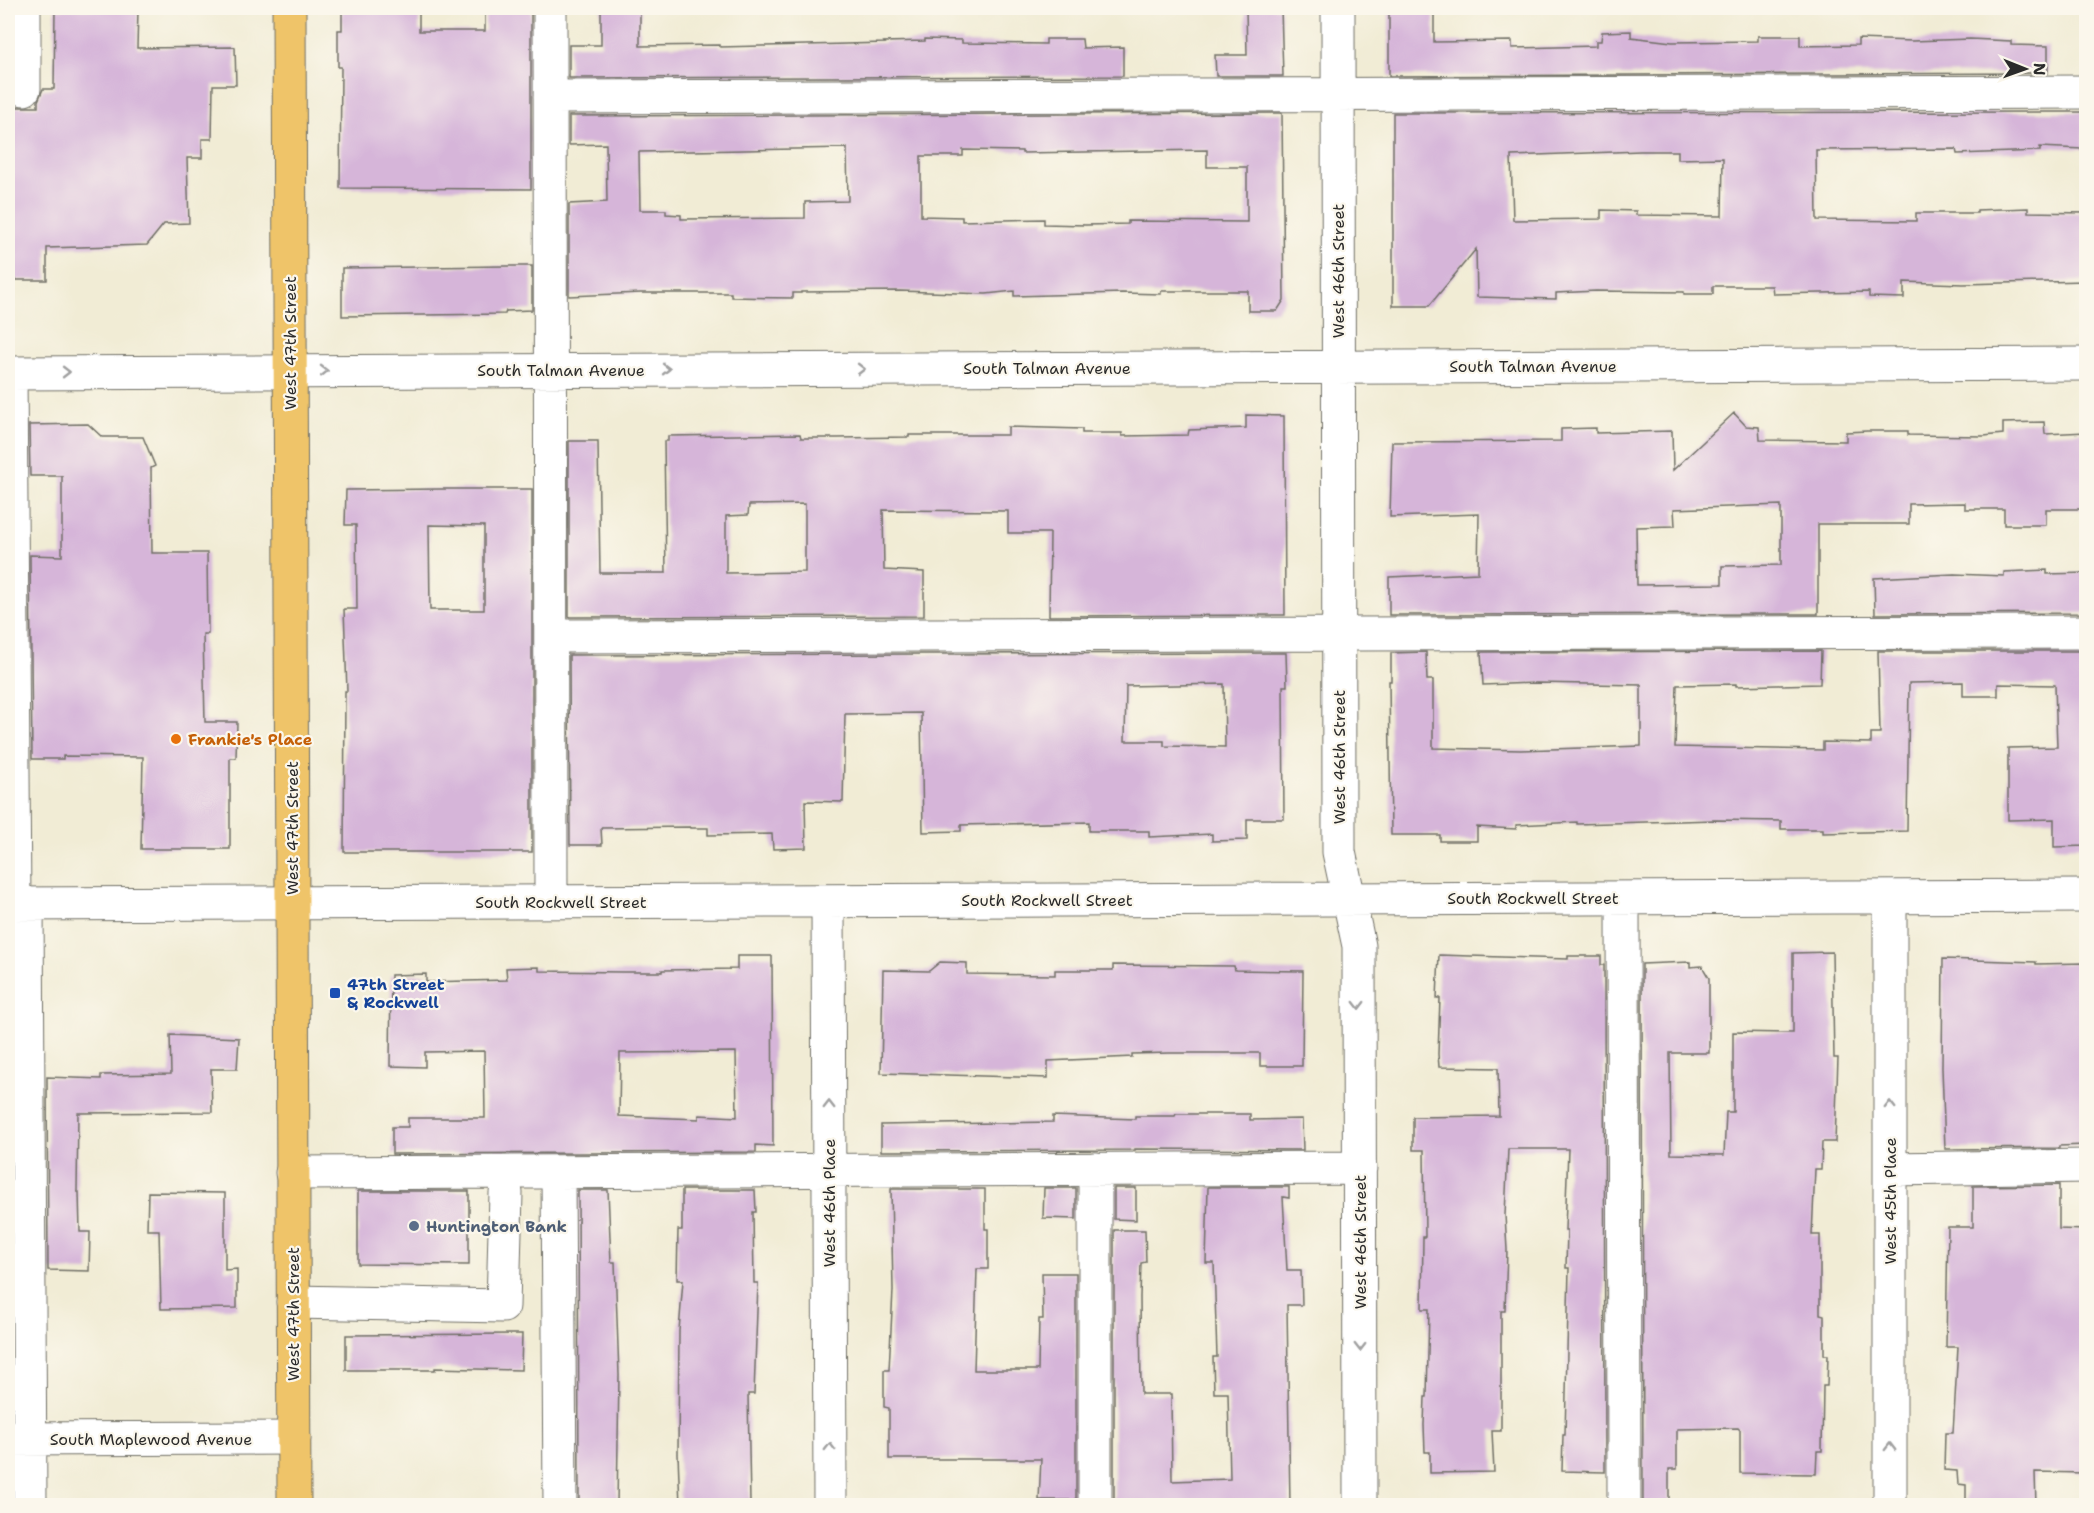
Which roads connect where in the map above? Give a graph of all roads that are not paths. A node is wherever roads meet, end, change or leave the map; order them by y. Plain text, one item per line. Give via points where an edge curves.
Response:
1 (24, 8) edge
2 (289, 8) edge
3 (550, 8) edge
4 (1338, 8) edge
5 (24, 89) dead end
6 (2086, 92) edge
7 (1338, 94) junction
8 (550, 97) junction
9 (2086, 364) edge
10 (1338, 368) junction
11 (550, 370) junction
12 (290, 371) junction
13 (8, 373) edge
14 (2086, 632) edge
15 (9, 634) edge
16 (1339, 635) junction
17 (551, 636) junction
18 (2086, 896) edge
19 (1890, 897) junction
20 (1623, 898) junction
21 (1350, 899) junction
22 (828, 901) junction
23 (551, 902) junction
24 (292, 903) junction
25 (16, 904) edge
26 (2086, 1166) edge
27 (18, 1167) edge
28 (1360, 1168) junction
29 (1095, 1169) junction
30 (1890, 1169) junction
31 (829, 1171) junction
32 (558, 1172) junction
33 (292, 1173) junction
34 (506, 1192) dead end
35 (293, 1302) junction
36 (294, 1438) junction
37 (19, 1439) edge
38 (30, 1506) edge
39 (294, 1506) edge
40 (560, 1506) edge
41 (830, 1506) edge
42 (1095, 1506) edge
43 (1360, 1506) edge
44 (1624, 1506) edge
45 (1890, 1506) edge

1 - 5 street
2 - 12 main road, West 47th Street
3 - 8 street
4 - 7 street, West 46th Street
6 - 7 street
7 - 8 street
7 - 10 street, West 46th Street
8 - 11 street
9 - 10 street, South Talman Avenue
11 -> 10 street, South Talman Avenue
10 - 16 street, West 46th Street
12 -> 11 street, South Talman Avenue
11 - 17 street
13 -> 12 street, South Talman Avenue
12 - 24 main road, West 47th Street
13 - 15 street
14 - 16 street
15 - 25 street
16 - 17 street
16 - 21 street, West 46th Street via 1340,852
17 - 23 street
18 - 19 street, South Rockwell Street
19 - 20 street, South Rockwell Street
30 -> 19 street, West 45th Place
20 - 21 street, South Rockwell Street
20 - 44 street
21 - 22 street, South Rockwell Street
21 -> 28 street, West 46th Street via 1359,946
22 - 23 street, South Rockwell Street
31 -> 22 street, West 46th Place
23 - 24 street, South Rockwell Street
24 - 25 street, South Rockwell Street
24 - 33 main road, West 47th Street
25 - 27 street
26 - 30 street
27 - 37 street
28 - 29 street
28 -> 43 street, West 46th Street
29 - 31 street
29 - 42 street
45 -> 30 street, West 45th Place
31 - 32 street
41 -> 31 street, West 46th Place
32 - 33 street
32 - 40 street
33 - 35 main road, West 47th Street
34 - 35 street via 503,1306
35 - 36 main road, West 47th Street
36 - 37 street, South Maplewood Avenue
36 - 39 main road, West 47th Street
37 - 38 street

